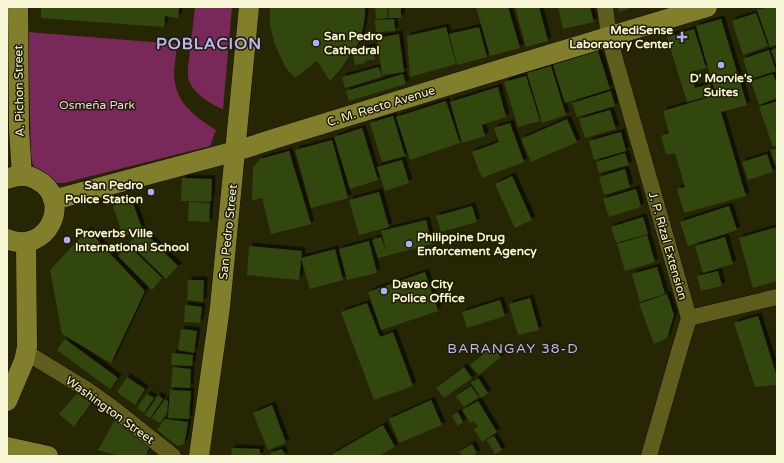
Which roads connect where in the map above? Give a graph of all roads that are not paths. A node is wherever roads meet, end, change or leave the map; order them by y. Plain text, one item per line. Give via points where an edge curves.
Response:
1 (18, 7) edge
2 (249, 7) edge
3 (605, 7) edge
4 (707, 7) edge
5 (610, 36) junction
6 (236, 151) junction
7 (14, 177) edge
8 (53, 200) junction
9 (16, 241) edge
10 (777, 297) edge
11 (689, 318) junction
12 (26, 352) junction
13 (7, 401) edge
14 (7, 447) edge
15 (653, 455) edge
16 (48, 456) edge
17 (173, 456) edge
18 (199, 456) edge

1 - 7 main road, A. Pichon Street via 20,129
2 - 6 main road, San Pedro Street
3 - 5 street, J. P. Rizal Extension
4 - 5 main road, C. M. Recto Avenue
5 - 6 main road, C. M. Recto Avenue
5 - 11 street, J. P. Rizal Extension
6 - 8 main road, C. M. Recto Avenue
6 - 18 main road, San Pedro Street via 218,324
7 - 8 main road via 34,178 44,184
8 - 9 main road via 55,212 48,230 38,238
9 - 12 main road via 28,340
10 - 11 street
11 - 15 street
12 - 13 main road
12 - 17 street, Washington Street via 86,389
14 - 16 main road

